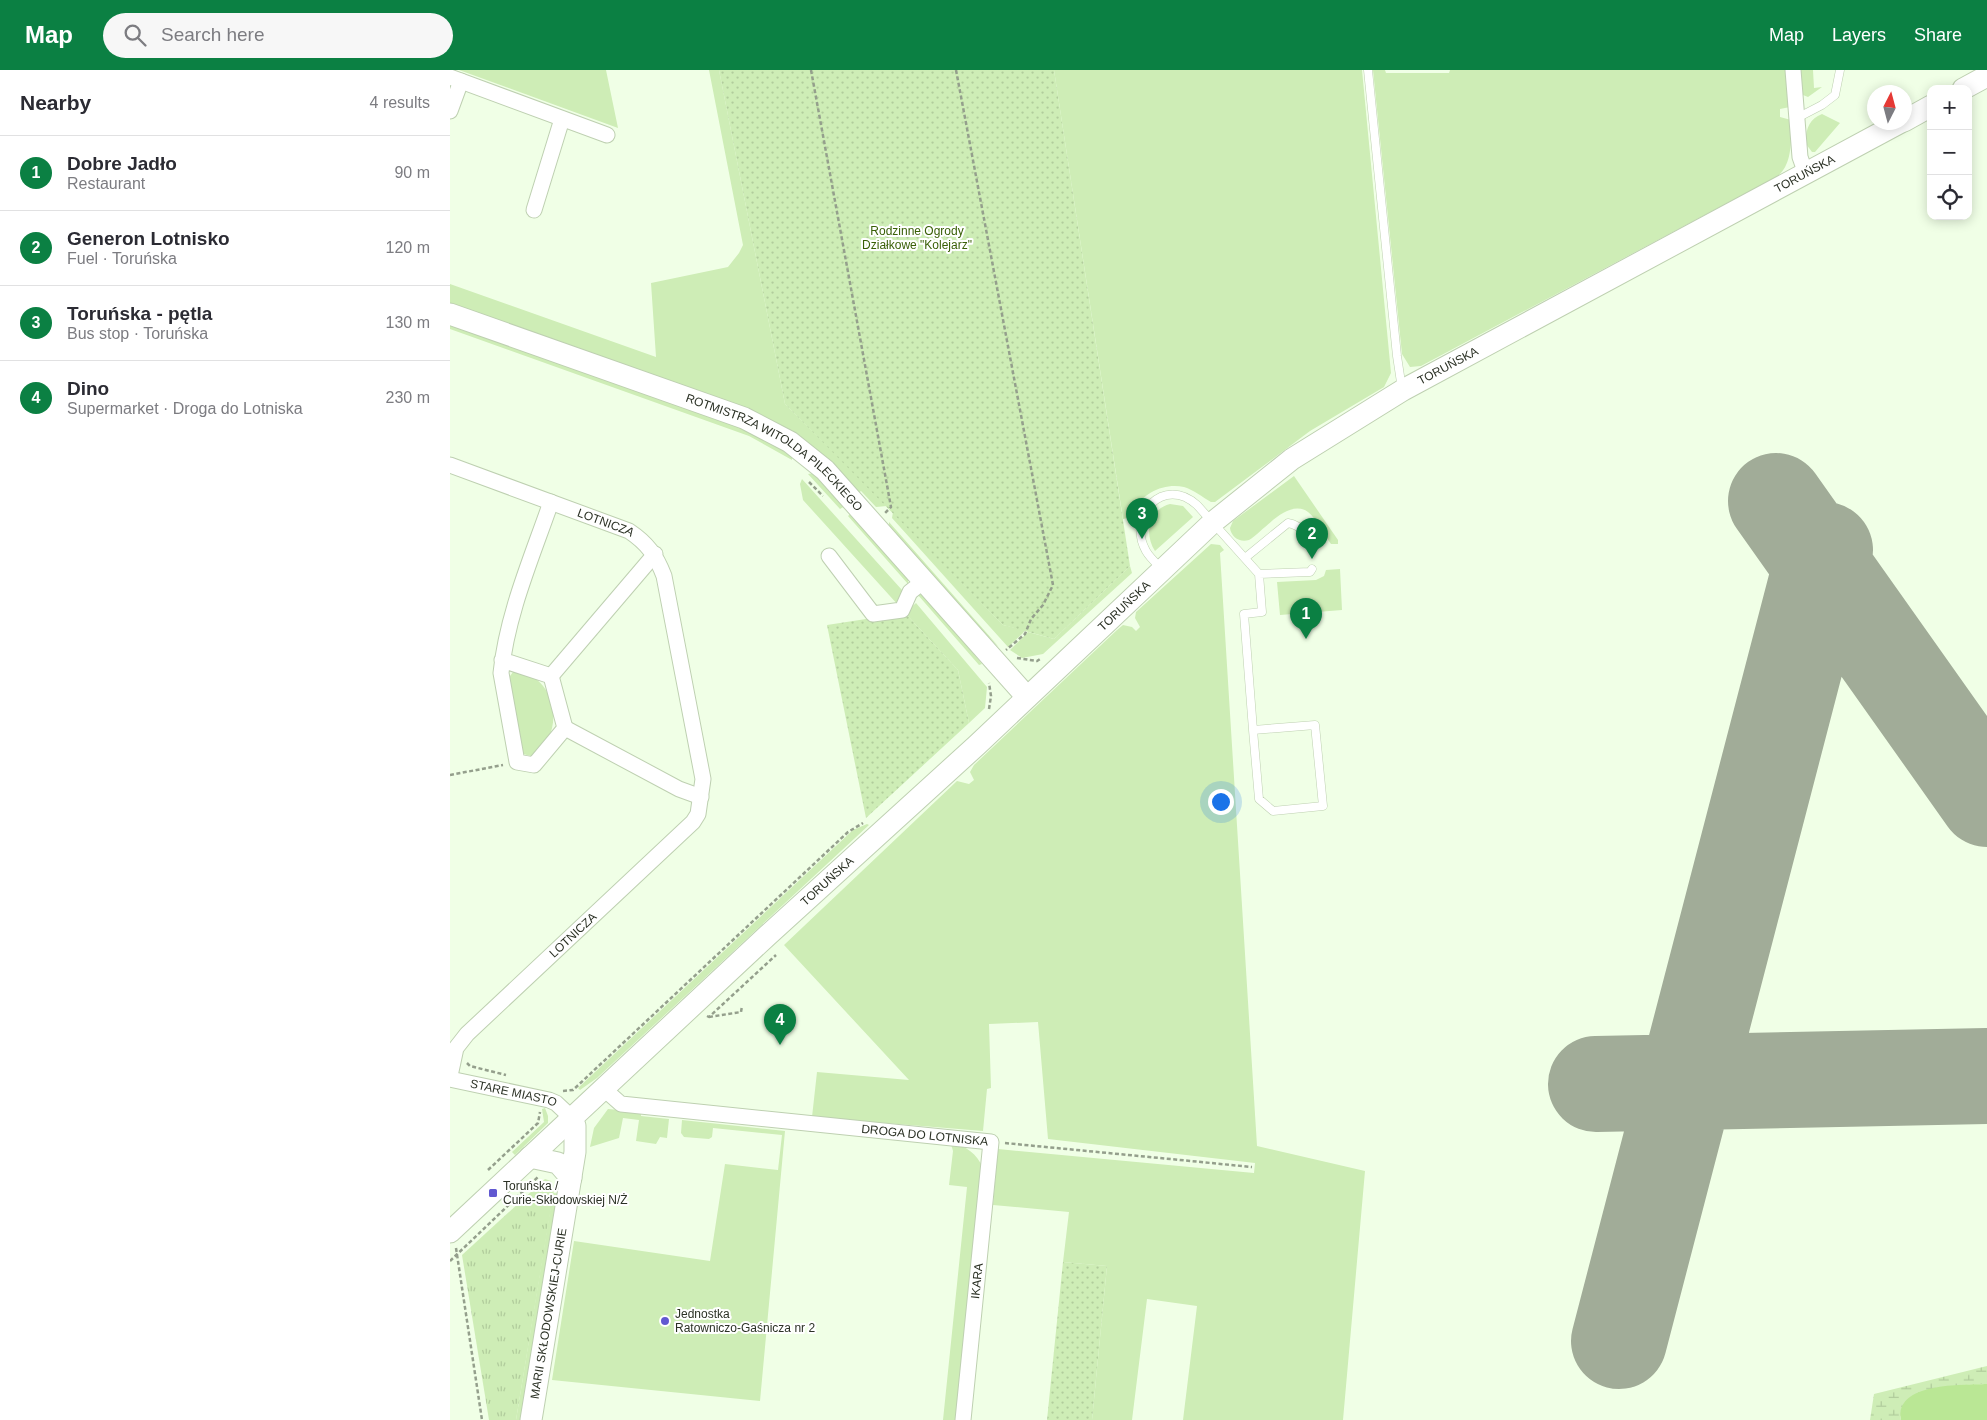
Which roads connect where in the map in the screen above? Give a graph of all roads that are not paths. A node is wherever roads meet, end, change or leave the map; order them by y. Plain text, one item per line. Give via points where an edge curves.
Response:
1 (1368, 70) edge
2 (1793, 70) edge
3 (1840, 70) edge
4 (1987, 76) edge
5 (455, 79) edge
6 (1970, 85) edge
7 (1927, 108) edge
8 (450, 111) edge
9 (1912, 117) edge
10 (1797, 118) junction
11 (562, 119) junction
12 (1888, 130) edge
13 (607, 135) dead end
14 (1806, 174) junction
15 (534, 210) dead end
16 (450, 314) edge
17 (1403, 390) junction
18 (450, 465) edge
19 (551, 502) junction
20 (1212, 523) junction
21 (1311, 549) dead end
22 (655, 554) junction
23 (829, 556) dead end
24 (1245, 558) junction
25 (1162, 569) junction
26 (1312, 569) dead end
27 (1259, 574) junction
28 (924, 581) junction
29 (502, 660) junction
30 (551, 676) junction
31 (1027, 697) junction
32 (565, 728) junction
33 (1253, 730) junction
34 (701, 797) junction
35 (450, 1078) edge
36 (604, 1089) junction
37 (572, 1118) junction
38 (991, 1142) joint
39 (530, 1157) junction
40 (571, 1178) junction
41 (451, 1231) edge
42 (531, 1420) edge
43 (963, 1420) edge

1 - 17 lane
2 - 10 street
3 - 10 lane via 1835,94
4 - 6 main road
5 - 8 street
5 - 11 street
7 - 9 main road, TORUŃSKA
10 - 14 street via 1800,157
11 - 13 street
11 - 15 street
12 - 14 main road, TORUŃSKA
14 - 17 main road, TORUŃSKA
16 - 28 main road, ROTMISTRZA WITOLDA PILECKIEGO via 744,418 790,442 825,470
17 - 20 main road, TORUŃSKA via 1292,459
18 - 19 street, LOTNICZA
19 - 22 street, LOTNICZA via 629,531
19 - 29 street via 507,633
20 - 24 lane
20 - 25 main road, TORUŃSKA
20 - 25 lane via 1192,501 1180,495 1166,495 1149,504 1141,521 1142,539 1146,551
21 - 24 lane via 1310,539 1298,525 1288,523
22 - 30 street
22 - 34 street, LOTNICZA via 664,576 703,779
23 - 28 street via 873,614 902,610 910,592
24 - 27 lane
25 - 31 main road, TORUŃSKA
26 - 27 lane via 1310,572
27 - 33 lane via 1262,612 1244,614
28 - 31 main road, ROTMISTRZA WITOLDA PILECKIEGO
29 - 30 street
29 - 32 street via 501,672 517,762 534,765
30 - 32 street
31 - 36 main road, TORUŃSKA
32 - 34 street via 679,789
33 - 33 lane via 1315,725 1323,806 1273,811 1259,799
34 - 35 street, LOTNICZA via 693,822 458,1044
35 - 37 street, STARE MIASTO via 542,1098 556,1103
36 - 37 main road, TORUŃSKA
36 - 38 street, DROGA DO LOTNISKA via 621,1104
37 - 39 main road, TORUŃSKA
37 - 40 main road, MARII SKŁODOWSKIEJ-CURIE via 576,1126 576,1145
38 - 43 street, IKARA
39 - 40 main road via 558,1163
39 - 41 main road, TORUŃSKA
40 - 42 main road, MARII SKŁODOWSKIEJ-CURIE

